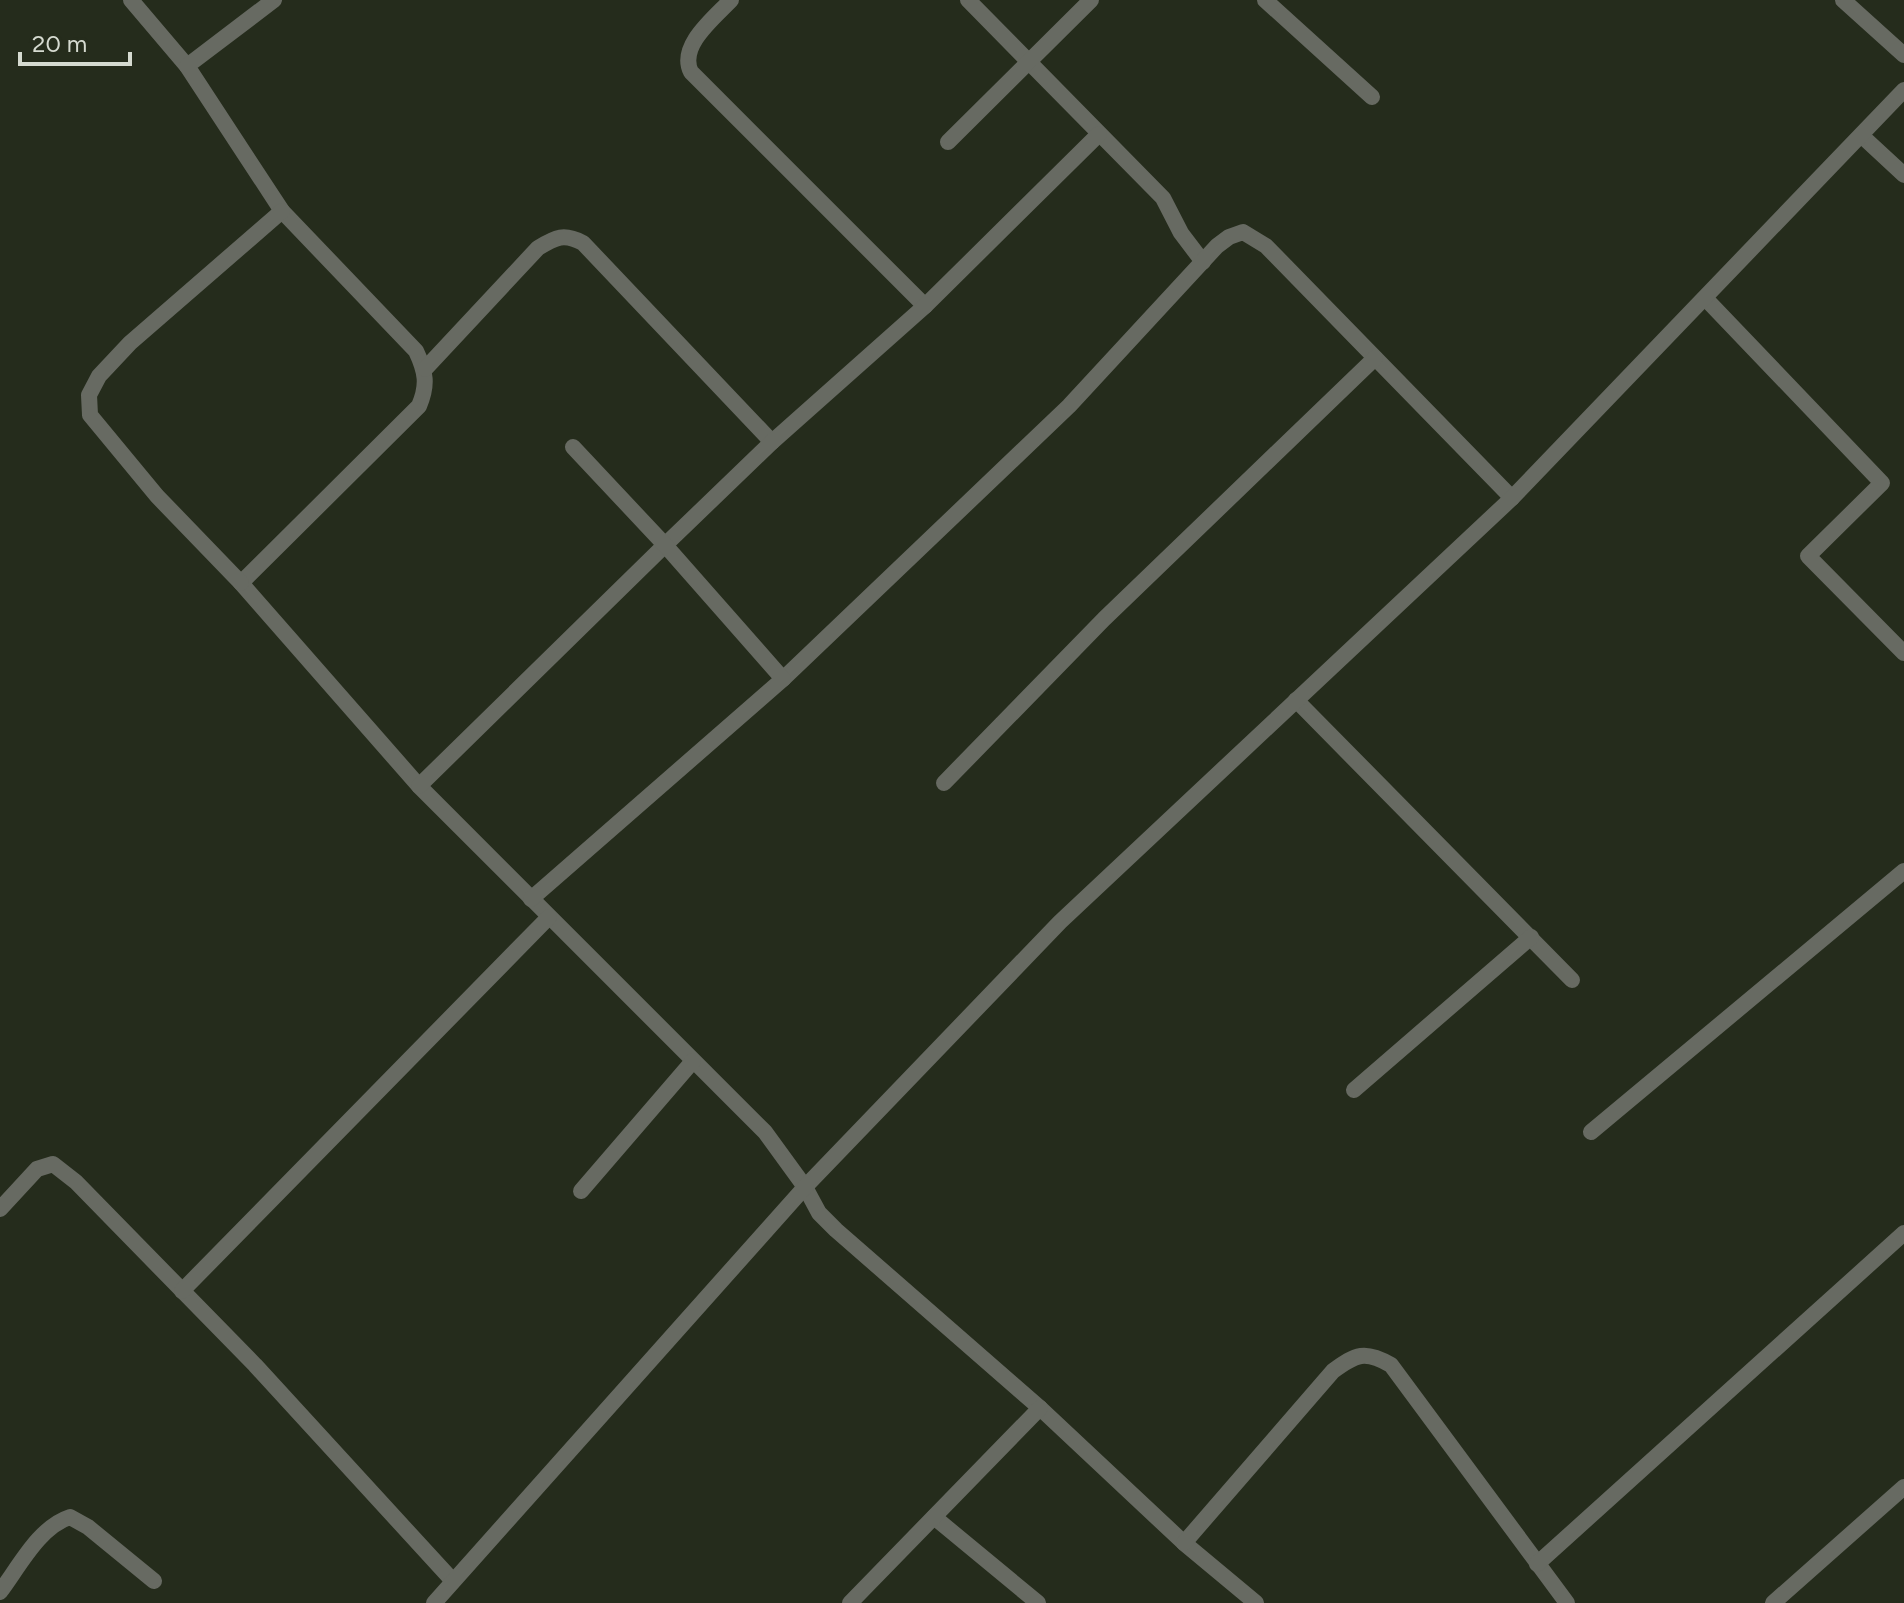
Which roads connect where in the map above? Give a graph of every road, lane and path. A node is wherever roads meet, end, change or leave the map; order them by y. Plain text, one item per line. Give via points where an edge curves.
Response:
1 (131, 0) edge
2 (274, 0) edge
3 (731, 0) edge
4 (968, 0) edge
5 (1091, 0) edge
6 (1843, 0) edge
7 (1269, 1) edge
8 (1904, 55) edge
9 (1030, 62) junction
10 (187, 66) junction
11 (1904, 90) edge
12 (1372, 97) dead end
13 (1099, 134) junction
14 (1862, 136) junction
15 (948, 142) dead end
16 (1904, 175) edge
17 (282, 211) junction
18 (1203, 262) junction
19 (1705, 298) junction
20 (925, 306) junction
21 (1375, 358) junction
22 (425, 369) junction
23 (772, 442) junction
24 (573, 447) dead end
25 (1512, 498) junction
26 (665, 545) junction
27 (241, 583) junction
28 (1904, 653) edge
29 (783, 679) junction
30 (1296, 700) junction
31 (944, 783) dead end
32 (419, 786) junction
33 (1904, 871) edge
34 (531, 899) junction
35 (549, 917) junction
36 (1531, 937) junction
37 (1572, 980) dead end
38 (693, 1061) junction
39 (1354, 1090) dead end
40 (1591, 1132) dead end
41 (805, 1187) junction
42 (581, 1191) dead end
43 (0, 1209) edge
44 (1904, 1233) edge
45 (182, 1291) junction
46 (1040, 1408) junction
47 (1904, 1487) edge
48 (934, 1517) junction
49 (1184, 1543) junction
50 (1537, 1564) junction
51 (154, 1581) dead end
52 (453, 1581) junction
53 (0, 1592) edge
54 (434, 1603) edge
55 (850, 1603) edge
56 (1038, 1603) edge
57 (1256, 1603) edge
58 (1567, 1603) edge
59 (1773, 1603) edge

1 - 10 street
2 - 10 street
3 - 20 street via 689,49 686,62 691,72
4 - 9 street
5 - 9 street
6 - 8 street
7 - 12 street
9 - 13 street
9 - 15 street
10 - 17 street
11 - 14 street
13 - 18 street via 1163,198
13 - 20 street
14 - 16 street
14 - 19 street
17 - 22 street via 416,351
17 - 27 street via 130,343 89,395 90,415 157,496
18 - 21 street via 1229,237 1243,232 1254,237
18 - 29 street via 1069,406
19 - 25 street
19 - 28 street via 1882,483 1808,556
20 - 23 street
21 - 25 street
21 - 31 street via 1104,619
22 - 23 street via 538,248 569,236 583,243
22 - 27 street via 426,390 419,406
23 - 26 street
24 - 26 street
25 - 30 street
26 - 29 street
26 - 32 street
27 - 32 street
29 - 34 street
30 - 36 street
30 - 41 street via 1060,922
32 - 34 street
33 - 40 street
34 - 35 street
35 - 38 street
35 - 45 street
36 - 37 street
36 - 39 street
38 - 41 street via 765,1132
38 - 42 street
41 - 46 street via 836,1230
41 - 52 street
43 - 45 street via 37,1169 53,1164
44 - 50 street
45 - 52 street
46 - 48 street
46 - 49 street
47 - 59 street
48 - 55 street
48 - 56 street
49 - 50 street via 1333,1371 1352,1356 1374,1355 1391,1365
49 - 57 street
50 - 58 street
51 - 53 street via 70,1517 48,1529
52 - 54 street

